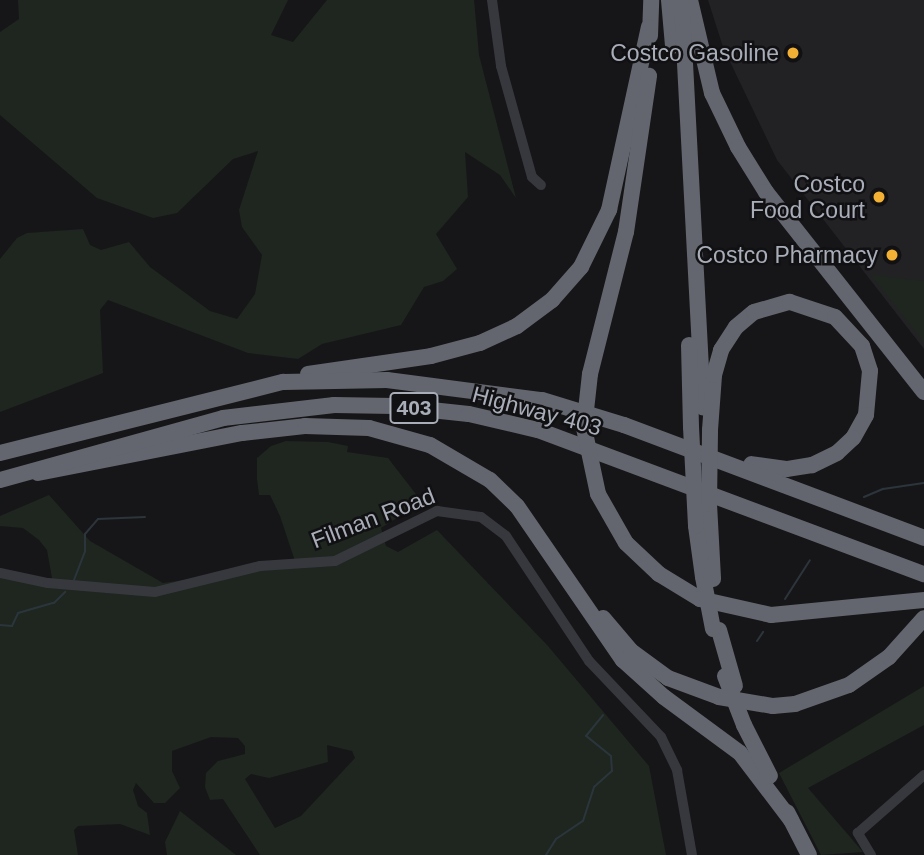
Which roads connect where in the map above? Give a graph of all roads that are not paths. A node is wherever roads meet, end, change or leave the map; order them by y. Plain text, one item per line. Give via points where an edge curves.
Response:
1 (492, 0) edge
2 (651, 0) edge
3 (669, 0) edge
4 (681, 0) edge
5 (690, 0) edge
6 (649, 27) junction
7 (541, 185) dead end
8 (903, 365) junction
9 (283, 382) junction
10 (924, 392) edge
11 (924, 402) edge
12 (701, 429) junction
13 (0, 453) edge
14 (698, 453) junction
15 (25, 473) junction
16 (0, 480) edge
17 (703, 528) junction
18 (924, 538) edge
19 (562, 568) junction
20 (0, 573) edge
21 (924, 573) edge
22 (924, 600) edge
23 (924, 618) edge
24 (748, 725) junction
25 (924, 775) edge
26 (791, 820) junction
27 (692, 855) edge
28 (809, 855) edge
29 (817, 855) edge
30 (871, 855) edge

1 - 7 street via 504,77 529,170
2 - 6 highway
3 - 12 highway
4 - 12 highway
5 - 8 highway via 712,93 738,147 766,192
6 - 9 highway via 609,210 581,267 552,300 517,326 480,343
6 - 22 highway, bridge via 645,121 626,232 590,374 584,428 598,494 626,543 659,574 701,599 771,615
8 - 10 highway
8 - 11 highway
9 - 13 highway, Highway 403 / 403
9 - 14 highway, Highway 403 / 403 via 387,380 484,390 542,400
12 - 14 highway via 721,350 736,327 754,312 780,303 805,304 835,317 862,346 871,395 853,439 837,453 812,465 786,469
12 - 17 highway, bridge
12 - 17 highway, bridge via 709,504
14 - 18 highway, Highway 403 / 403
15 - 16 highway, Highway 403 / 403
15 - 19 highway via 53,474 242,433 305,426 369,428 430,445 489,480 517,506
15 - 21 highway, Highway 403 / 403 via 223,418 283,409 394,406 469,414 538,430 618,457
17 - 24 highway, bridge via 716,630
19 - 23 highway via 647,664 693,690 755,705 795,704 849,685 889,657
19 - 26 highway via 623,660 664,697 740,752
20 - 27 street, Filman Road via 48,583 155,592 260,566 335,561 437,511 470,512 506,537 589,661 671,754
24 - 26 highway
24 - 29 highway
25 - 30 street via 858,833
26 - 28 highway

